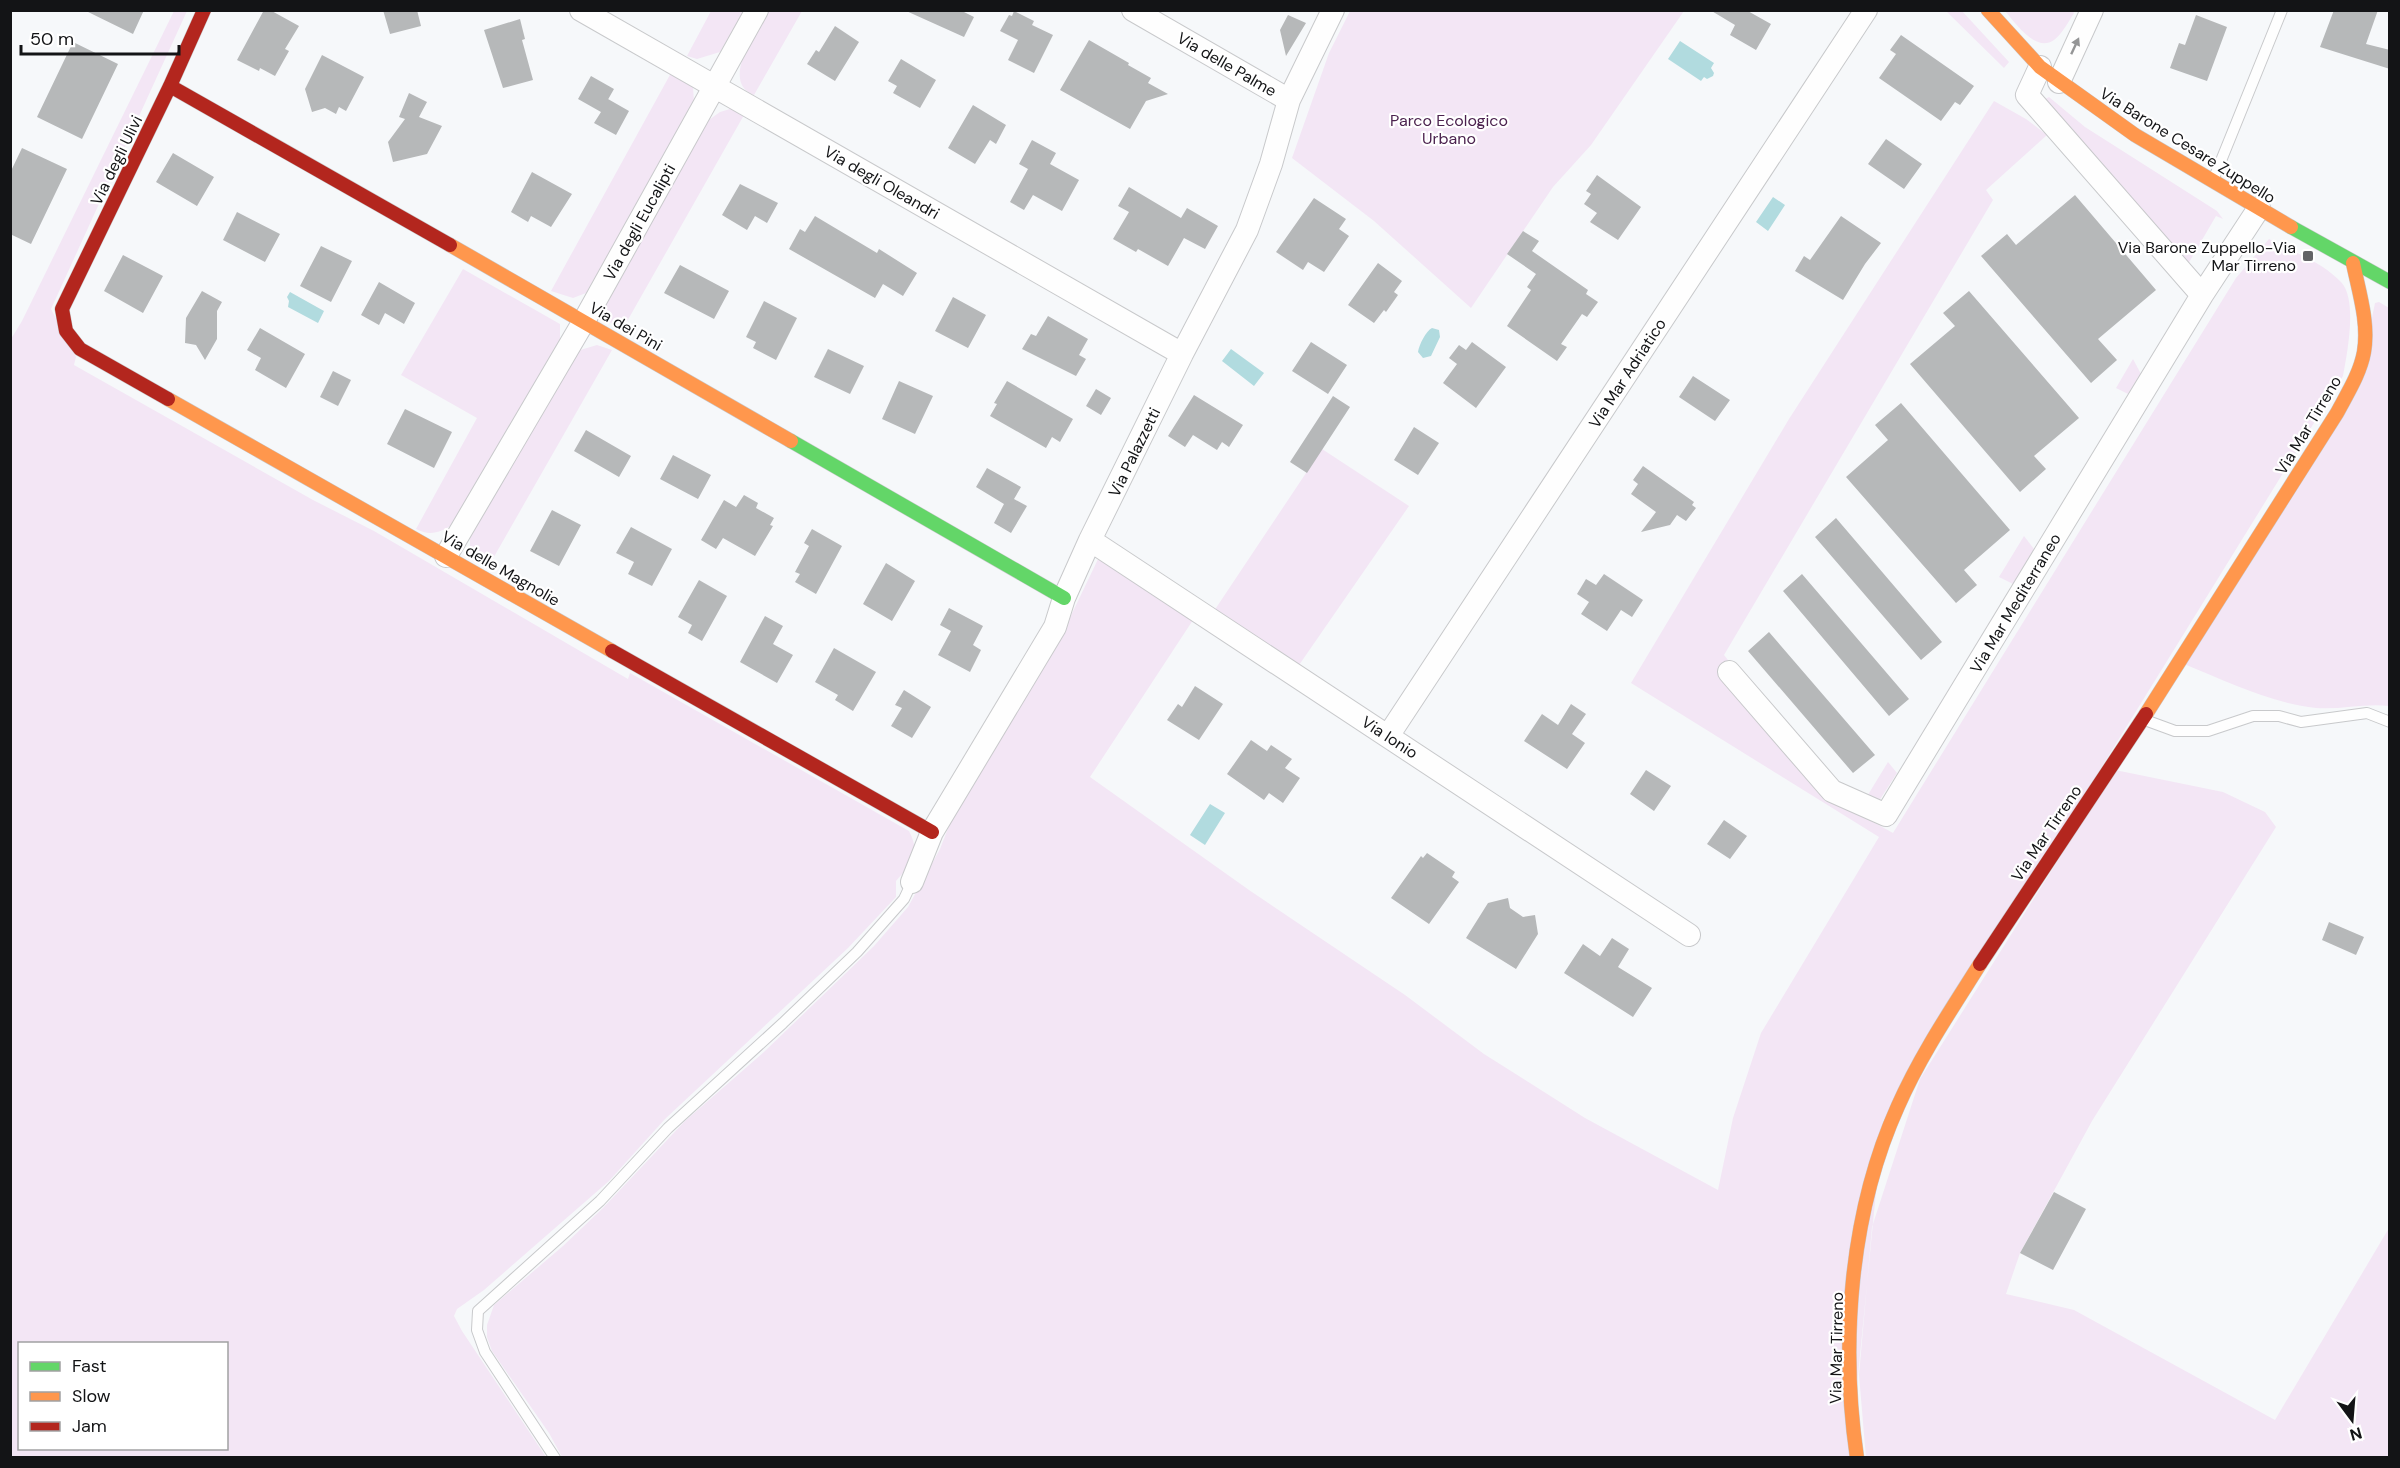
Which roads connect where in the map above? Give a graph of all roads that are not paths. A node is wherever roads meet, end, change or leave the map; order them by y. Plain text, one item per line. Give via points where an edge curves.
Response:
1 (204, 10) edge
2 (581, 10) edge
3 (757, 10) edge
4 (1132, 10) edge
5 (1333, 10) edge
6 (1866, 10) edge
7 (1988, 10) edge
8 (2092, 10) edge
9 (2282, 10) edge
10 (2040, 67) junction
11 (2059, 82) junction
12 (170, 86) junction
13 (715, 86) junction
14 (1289, 100) junction
15 (2212, 181) junction
16 (2259, 208) junction
17 (2353, 263) junction
18 (2390, 282) edge
19 (2202, 295) junction
20 (584, 321) junction
21 (62, 324) joint
22 (1182, 354) junction
23 (1090, 540) junction
24 (446, 556) junction
25 (1065, 598) junction
26 (1729, 672) dead end
27 (2143, 719) junction
28 (2390, 722) edge
29 (1388, 735) junction
30 (932, 832) junction
31 (912, 882) joint
32 (1689, 935) dead end
33 (555, 1458) edge
34 (1857, 1458) edge

1 - 12 street, Via degli Ulivi
2 - 13 street, Via degli Oleandri
3 - 13 street, Via degli Eucalipti
4 - 14 street, Via delle Palme
5 - 14 street, Via Palazzetti
6 - 29 street, Via Mar Adriatico
7 - 10 street, Via Barone Cesare Zuppello
11 -> 8 street
9 - 15 lane
10 - 11 street, Via Barone Cesare Zuppello
10 - 19 street via 2027,95
11 - 15 street, Via Barone Cesare Zuppello via 2135,135
12 - 20 street, Via dei Pini
12 - 21 street, Via degli Ulivi via 62,309
13 - 20 street, Via degli Eucalipti
13 - 22 street, Via degli Oleandri
14 - 22 street, Via Palazzetti via 1247,230
15 - 16 street, Via Barone Cesare Zuppello
16 - 17 street, Via Barone Cesare Zuppello
16 - 19 street, Via Mar Mediterraneo
17 - 18 street, Via Barone Cesare Zuppello
17 - 27 street, Via Mar Tirreno via 2365,331 2359,370 2337,413
19 - 26 street, Via Mar Mediterraneo via 1886,815 1832,791
20 - 24 street, Via degli Eucalipti
20 - 25 street, Via dei Pini
21 - 24 street, Via delle Magnolie via 68,339 80,350
22 - 23 street, Via Palazzetti
23 - 25 street, Via Palazzetti
23 - 29 street, Via Ionio
24 - 30 street, Via delle Magnolie
25 - 30 street, Via Palazzetti via 1055,627
27 - 28 lane via 2175,731 2208,731 2253,716 2279,716 2301,722 2367,713
27 - 34 street, Via Mar Tirreno via 1988,950 1920,1062 1891,1122 1864,1213 1850,1307 1850,1374
29 - 32 street, Via Ionio
30 - 31 street, Via Palazzetti
31 - 33 lane via 904,900 858,952 668,1128 600,1201 478,1311 477,1330 485,1352

